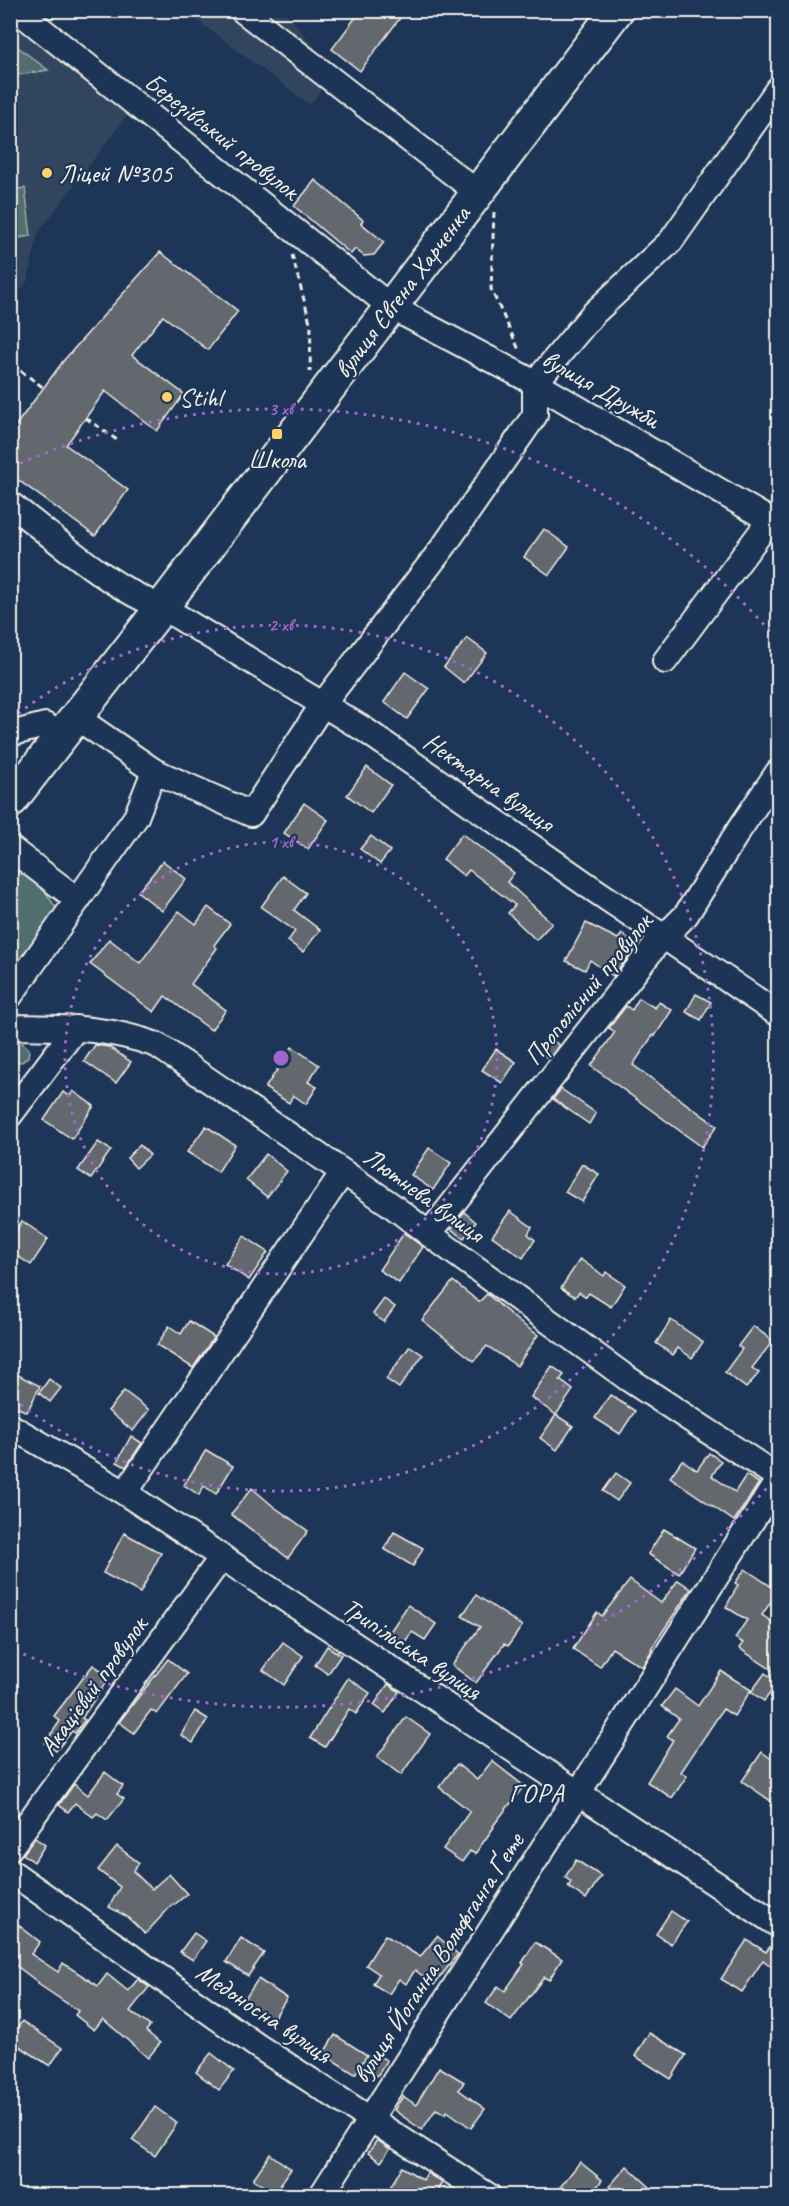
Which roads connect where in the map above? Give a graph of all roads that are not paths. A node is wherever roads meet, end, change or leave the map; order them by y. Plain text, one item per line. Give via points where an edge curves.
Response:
1 (17, 10) edge
2 (242, 10) edge
3 (266, 10) edge
4 (617, 10) edge
5 (308, 62) junction
6 (778, 89) edge
7 (483, 204) junction
8 (391, 307) junction
9 (535, 383) junction
10 (10, 504) edge
11 (774, 523) edge
12 (162, 606) junction
13 (665, 660) dead end
14 (323, 704) junction
15 (69, 726) junction
16 (10, 734) edge
17 (154, 771) junction
18 (778, 772) edge
19 (10, 802) edge
20 (10, 848) edge
21 (78, 900) junction
22 (665, 938) junction
23 (10, 996) edge
24 (778, 1014) edge
25 (10, 1027) edge
26 (76, 1028) junction
27 (19, 1086) edge
28 (10, 1116) edge
29 (343, 1172) junction
30 (429, 1234) junction
31 (10, 1426) edge
32 (778, 1478) edge
33 (125, 1493) junction
34 (222, 1557) junction
35 (578, 1794) junction
36 (10, 1848) edge
37 (10, 1871) edge
38 (778, 1925) edge
39 (369, 2118) junction
40 (321, 2196) edge
41 (489, 2196) edge

1 - 8 street, Березівський провулок
2 - 5 street
3 - 5 street
4 - 7 main road, вулиця Євгена Харченка
5 - 7 street
6 - 9 street via 671,241 592,315
7 - 8 main road, вулиця Євгена Харченка
8 - 9 street, вулиця Дружби
8 - 12 main road, вулиця Євгена Харченка
9 - 11 street, вулиця Дружби
9 - 14 street via 535,415 444,546
10 - 12 street, Нектарна вулиця via 116,583
11 - 13 street
12 - 14 street, Нектарна вулиця
12 - 15 main road, вулиця Євгена Харченка
14 - 17 street via 251,814
14 - 22 street, Нектарна вулиця
15 - 16 street via 45,725
15 - 17 street
15 - 19 main road, вулиця Євгена Харченка
17 - 21 street via 136,817
18 - 22 street, Прополісний провулок via 686,915
20 - 21 street
21 - 23 street
22 - 24 street, Нектарна вулиця
22 - 30 street, Прополісний провулок
25 - 26 street, Лютнева вулиця
26 - 27 street
26 - 29 street, Лютнева вулиця via 129,1035 157,1045
27 - 28 street
29 - 30 street, Лютнева вулиця
29 - 33 street
30 - 32 street, Лютнева вулиця via 627,1378
31 - 33 street, Трипільська вулиця
32 - 35 street, вулиця Йоганна Вольфганга Ґете
33 - 34 street, Трипільська вулиця
34 - 35 street, Трипільська вулиця
34 - 36 street, Акацієвий провулок
35 - 38 street, Трипільська вулиця
35 - 39 street, вулиця Йоганна Вольфганга Ґете
37 - 39 street, Медоносна вулиця via 256,2045
39 - 40 street, вулиця Йоганна Вольфганга Ґете
39 - 41 street, Медоносна вулиця

